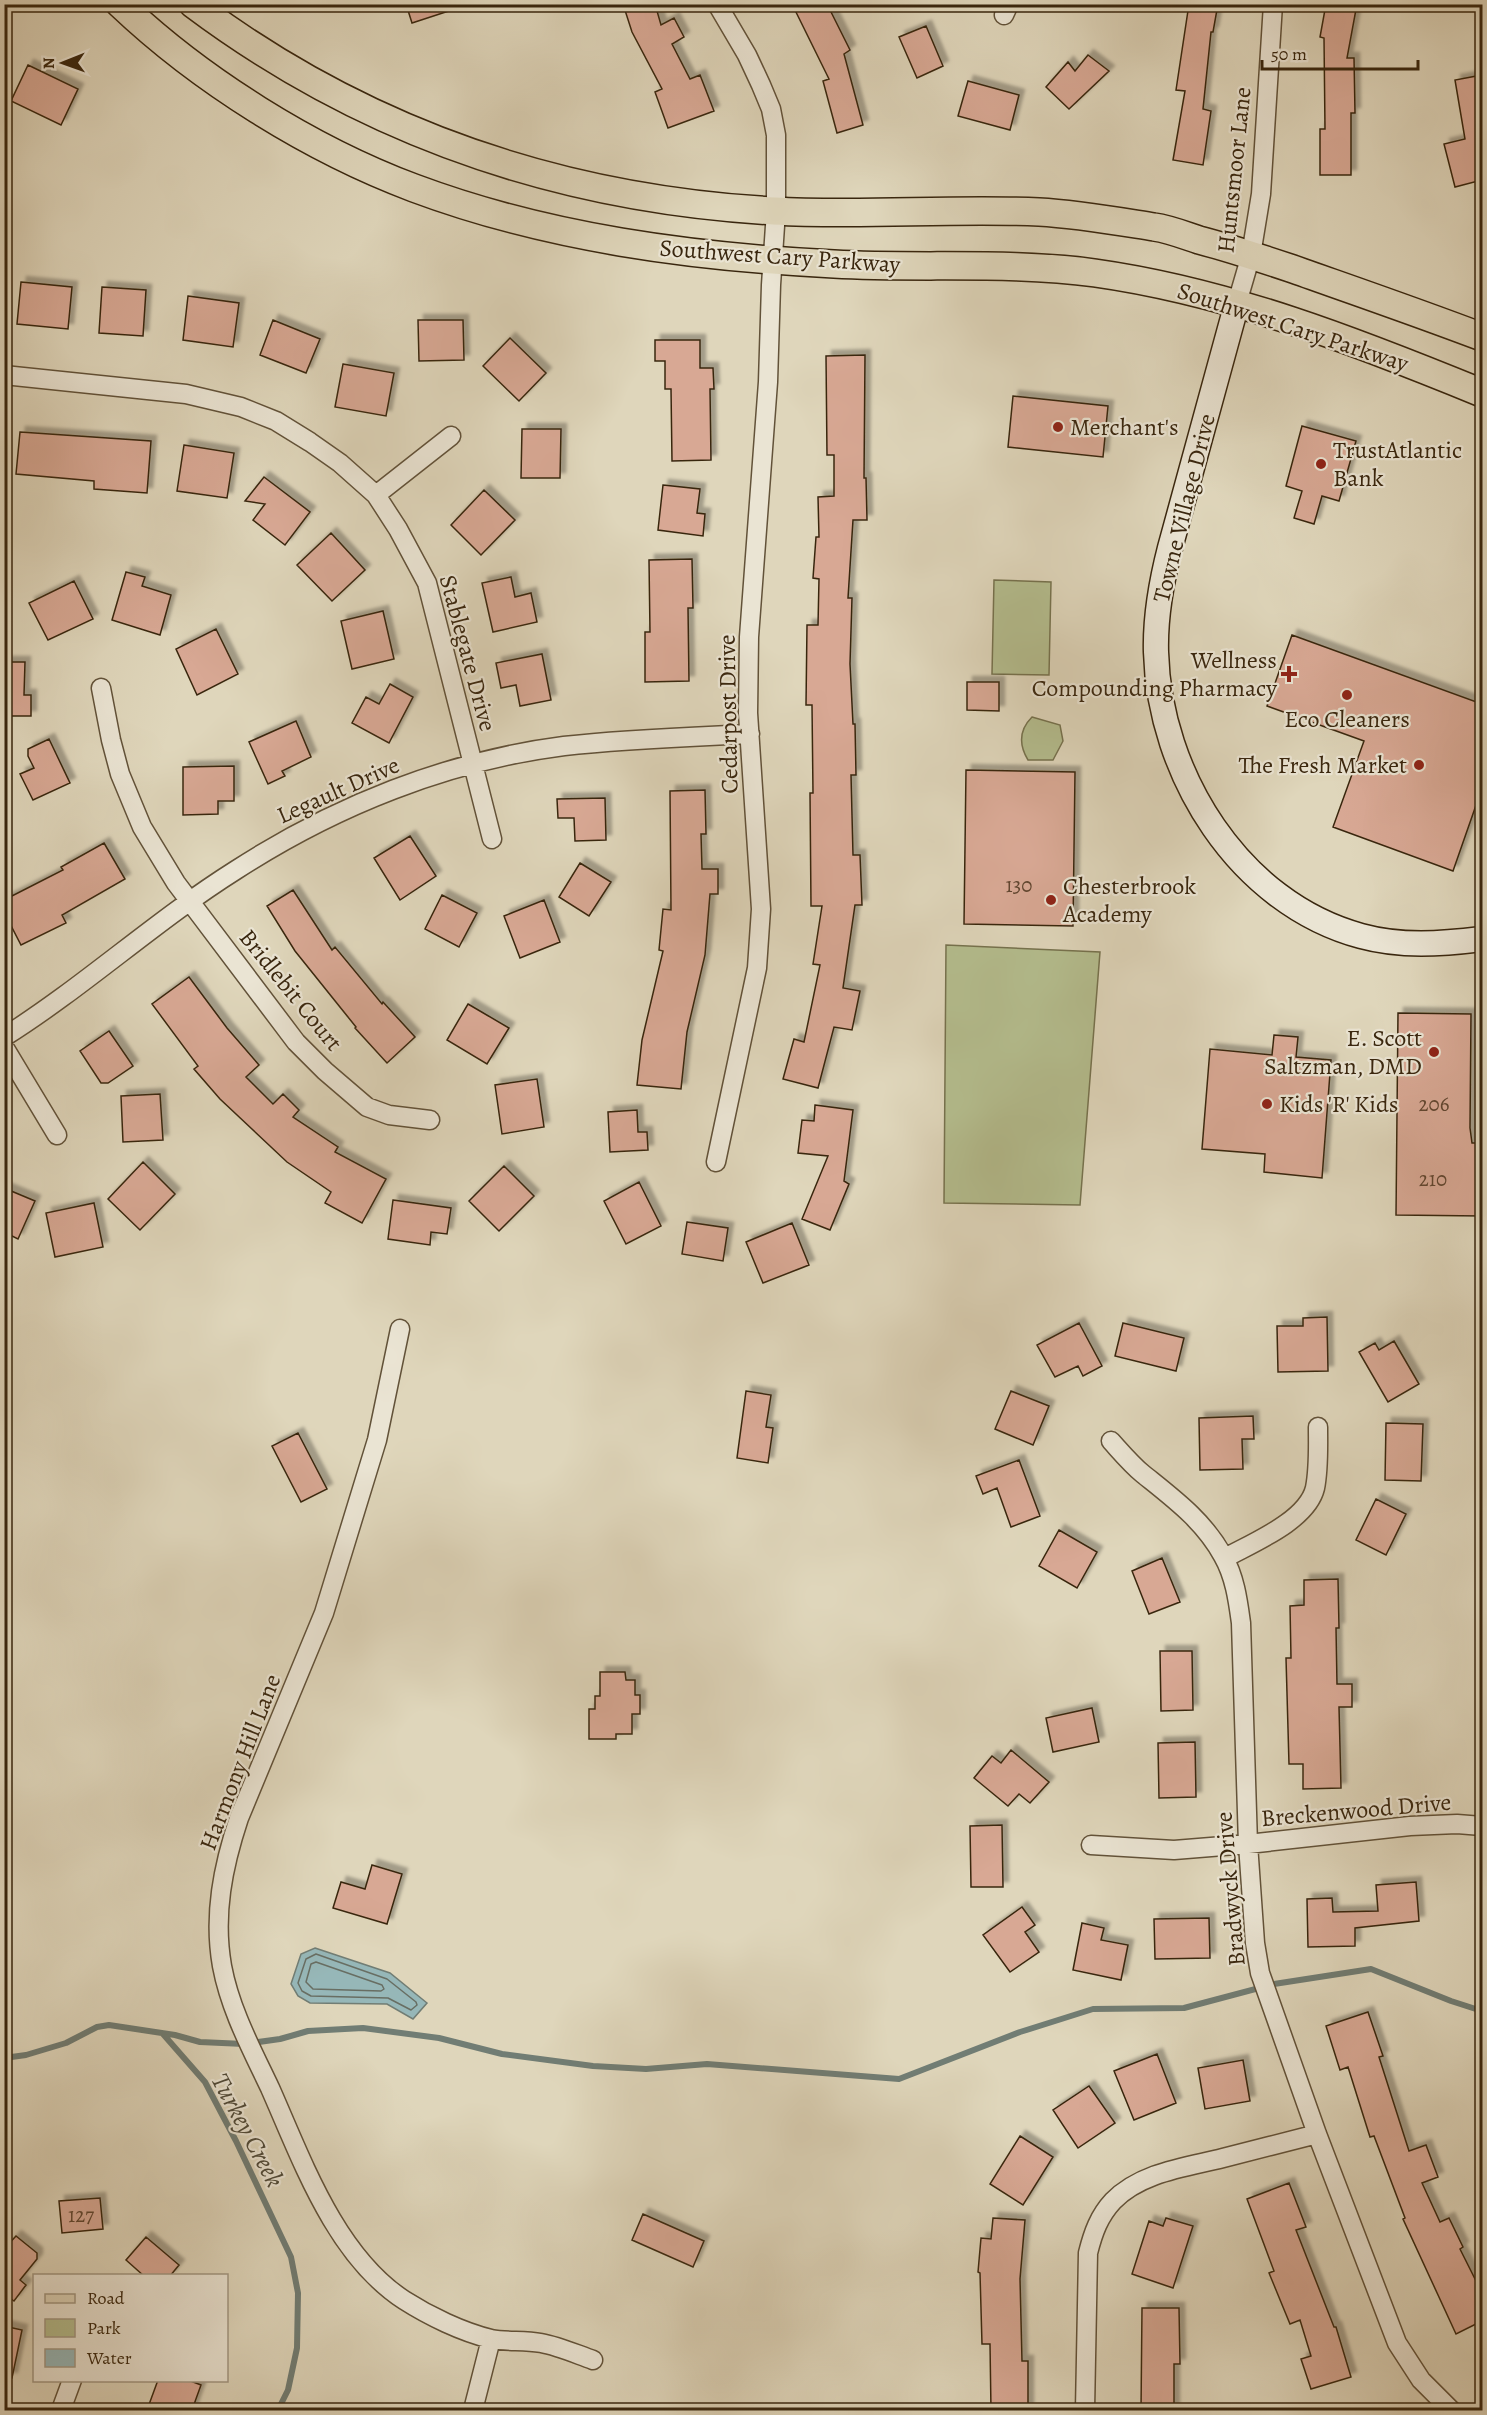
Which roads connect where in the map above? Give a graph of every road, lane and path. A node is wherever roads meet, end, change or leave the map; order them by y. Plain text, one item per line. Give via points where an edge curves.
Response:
1 (120, 4) edge
2 (193, 4) edge
3 (717, 4) edge
4 (1273, 4) edge
5 (776, 211) junction
6 (1251, 255) junction
7 (774, 261) junction
8 (1238, 303) junction
9 (1482, 337) edge
10 (4, 375) edge
11 (1482, 393) edge
12 (451, 436) dead end
13 (376, 495) junction
14 (101, 688) dead end
15 (750, 734) junction
16 (474, 764) junction
17 (492, 839) dead end
18 (190, 901) junction
19 (1482, 939) edge
20 (4, 1037) edge
21 (4, 1047) edge
22 (430, 1120) dead end
23 (57, 1136) dead end
24 (716, 1162) dead end
25 (400, 1329) dead end
26 (1317, 1427) dead end
27 (1111, 1441) dead end
28 (1224, 1558) junction
29 (1482, 1826) edge
30 (1248, 1844) junction
31 (1091, 1845) dead end
32 (1317, 2133) junction
33 (491, 2339) junction
34 (592, 2360) dead end
35 (71, 2382) edge
36 (62, 2410) edge
37 (473, 2410) edge
38 (1085, 2410) edge
39 (1451, 2410) edge

1 - 7 main road, Southwest Cary Parkway via 220,86 312,142 412,187 546,227 633,245
2 - 5 main road, Southwest Cary Parkway via 241,40 332,93 488,159 643,198
3 - 5 street, Cedarpost Drive via 747,55 771,109 776,135
4 - 6 street, Huntsmoor Lane via 1261,194
5 - 6 main road, Southwest Cary Parkway via 1041,212 1157,227
5 - 7 street, Cedarpost Drive
6 - 8 street, Huntsmoor Lane
6 - 9 main road, Southwest Cary Parkway
7 - 8 main road, Southwest Cary Parkway via 1032,267 1153,283
7 - 15 street, Cedarpost Drive via 750,625
8 - 11 main road, Southwest Cary Parkway via 1384,353
8 - 19 street, Towne Village Drive via 1170,548 1157,613 1160,691 1178,756 1190,787 1229,848 1252,875 1297,908 1352,933 1388,941 1430,945
10 - 13 street, Stablegate Drive via 186,394 241,407 310,441
12 - 13 street
13 - 16 street, Stablegate Drive via 427,583
14 - 18 street, Bridlebit Court via 111,740 130,801 142,827
15 - 16 street, Legault Drive via 617,741
15 - 24 street, Cedarpost Drive via 760,937 757,969
16 - 17 street, Stablegate Drive
16 - 18 street, Legault Drive via 430,776 339,812 285,840
18 - 20 street, Legault Drive via 60,1000
18 - 22 street, Bridlebit Court via 296,1042 325,1071 367,1107 389,1115
21 - 23 street
25 - 33 street, Harmony Hill Lane via 376,1440 324,1613 228,1853 220,1893 219,1941 233,2008 334,2222 376,2278 404,2300
26 - 28 street via 1314,1490 1306,1506 1281,1527
27 - 28 street, Bradwyck Drive via 1205,1528
28 - 30 street, Bradwyck Drive via 1237,1593 1241,1623
29 - 30 street, Breckenwood Drive via 1410,1826
30 - 31 street, Breckenwood Drive via 1174,1850
30 - 32 street, Bradwyck Drive via 1260,1973
32 - 38 street via 1168,2172 1130,2187 1114,2200 1093,2231 1088,2253
32 - 39 street, Bradwyck Drive via 1397,2343 1421,2380
33 - 34 street, Harmony Hill Lane via 542,2343
33 - 37 street
35 - 36 street

